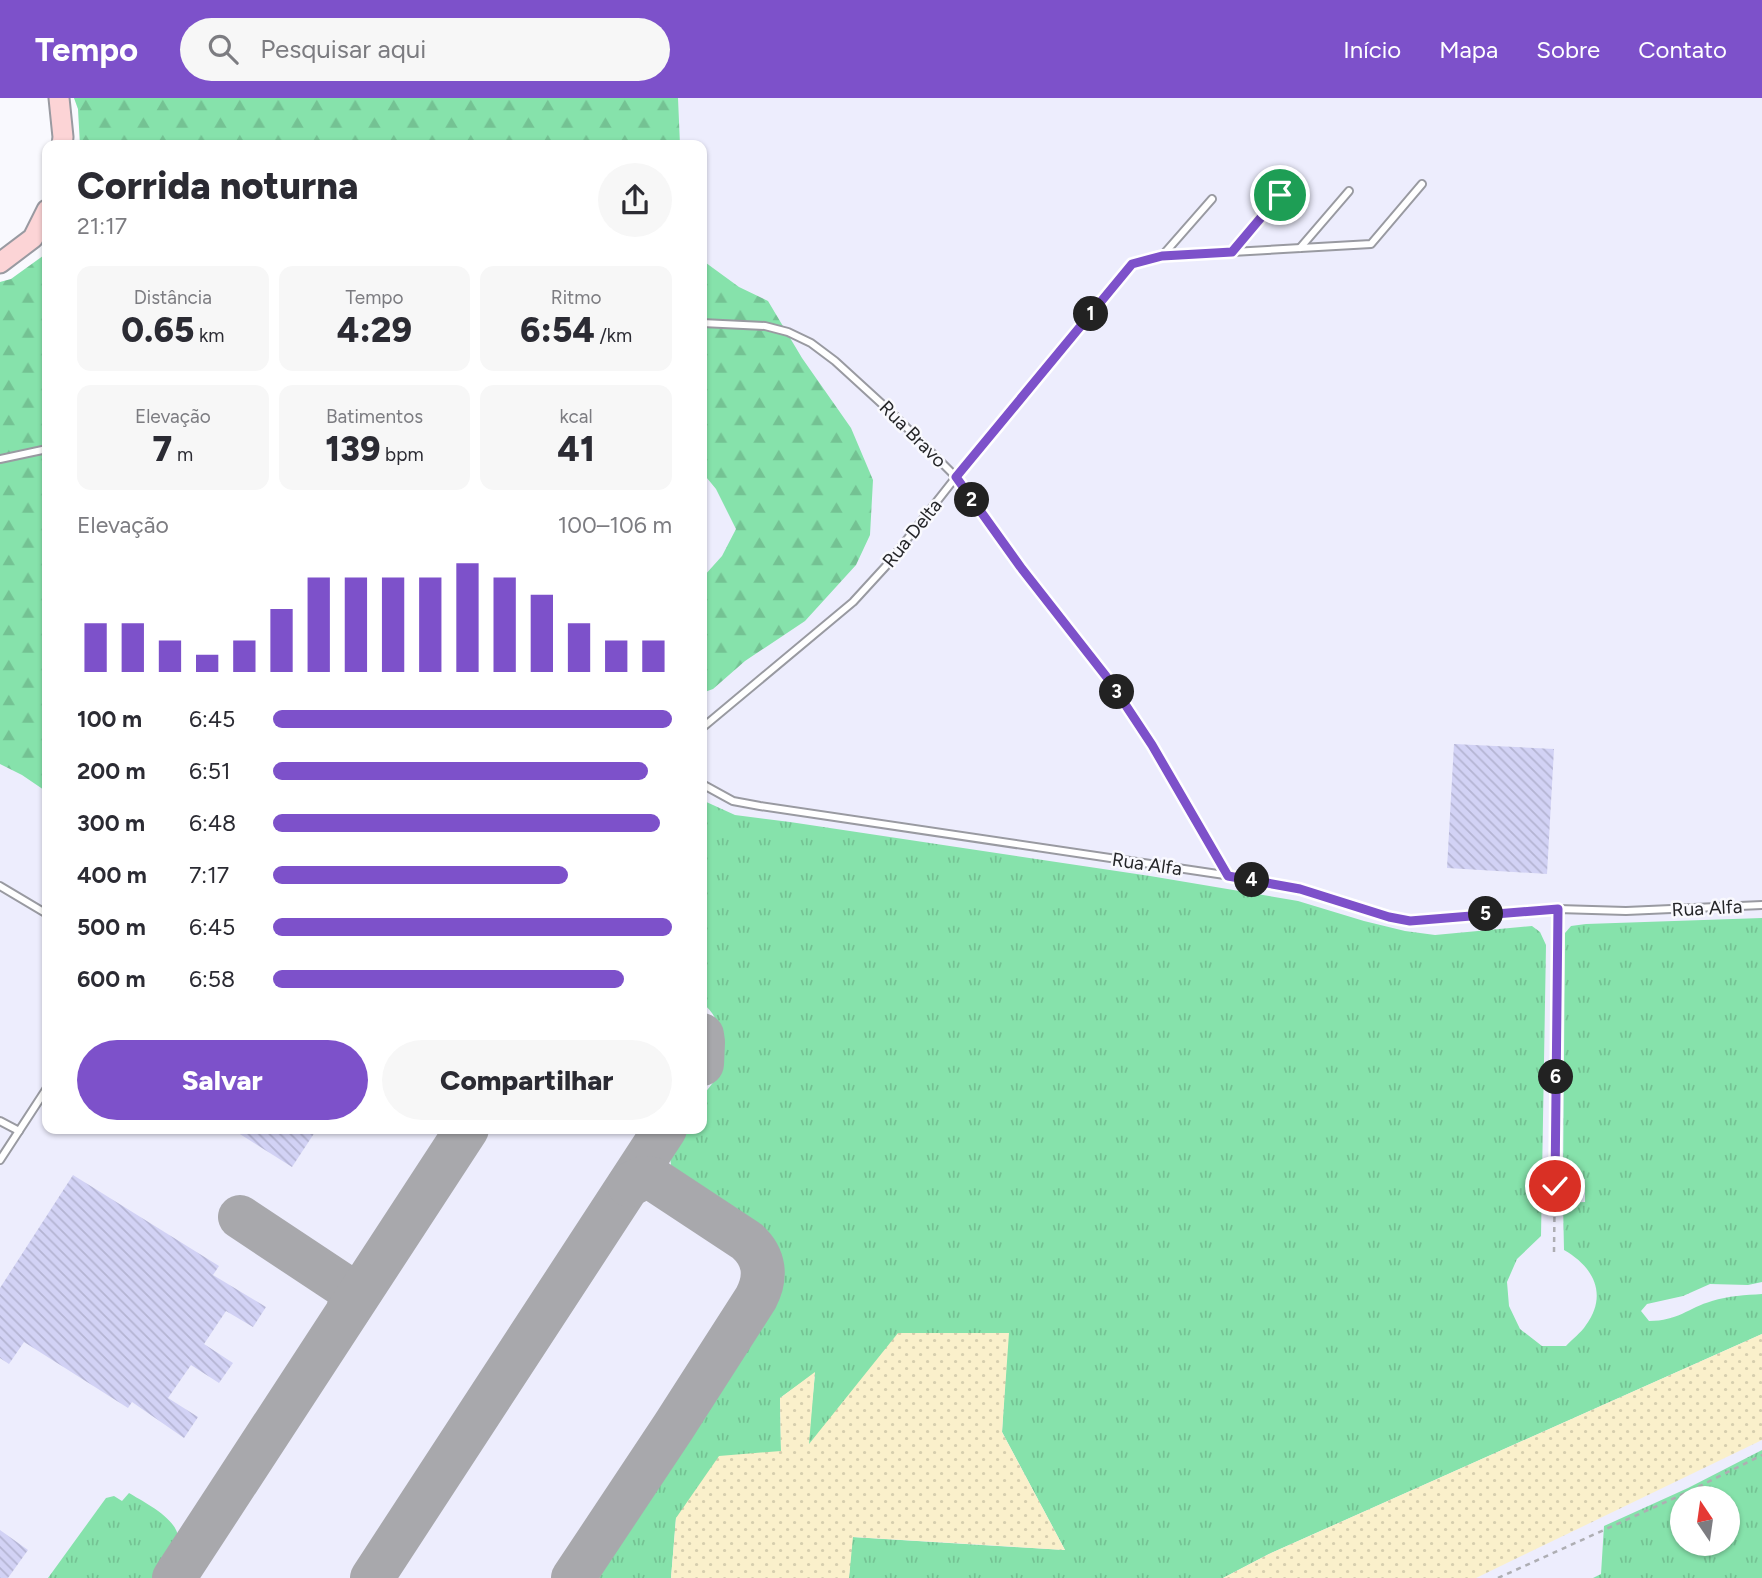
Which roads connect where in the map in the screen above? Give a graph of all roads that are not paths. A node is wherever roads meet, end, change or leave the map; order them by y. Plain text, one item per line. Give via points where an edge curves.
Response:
1 (60, 98) edge
2 (63, 140) edge
3 (1422, 184) dead end
4 (1349, 191) dead end
5 (1280, 195) dead end
6 (1212, 199) dead end
7 (42, 220) edge
8 (1300, 248) junction
9 (1232, 252) junction
10 (1162, 256) junction
11 (0, 263) edge
12 (707, 323) edge
13 (42, 450) edge
14 (0, 459) edge
15 (956, 477) junction
16 (707, 724) edge
17 (707, 787) edge
18 (1228, 876) junction
19 (0, 886) edge
20 (1762, 905) edge
21 (42, 911) edge
22 (42, 1096) edge
23 (0, 1121) edge
24 (19, 1131) junction
25 (0, 1160) edge

1 - 2 street
3 - 8 lane, Rua Delta via 1371,244
4 - 8 lane
5 - 9 lane
6 - 10 lane
7 - 11 street via 33,238
8 - 9 lane, Rua Delta
9 - 10 lane, Rua Delta
10 - 15 lane, Rua Delta via 1132,264
12 - 15 lane, Rua Bravo via 765,326 811,343 864,387
13 - 14 lane
15 - 16 lane, Rua Delta via 853,603
15 - 18 lane, Rua Bravo via 1116,691
17 - 18 lane, Rua Alfa via 733,800 760,806
18 - 20 lane, Rua Alfa via 1300,889 1410,921 1558,909
19 - 21 lane
22 - 24 lane
23 - 24 lane
24 - 25 lane

